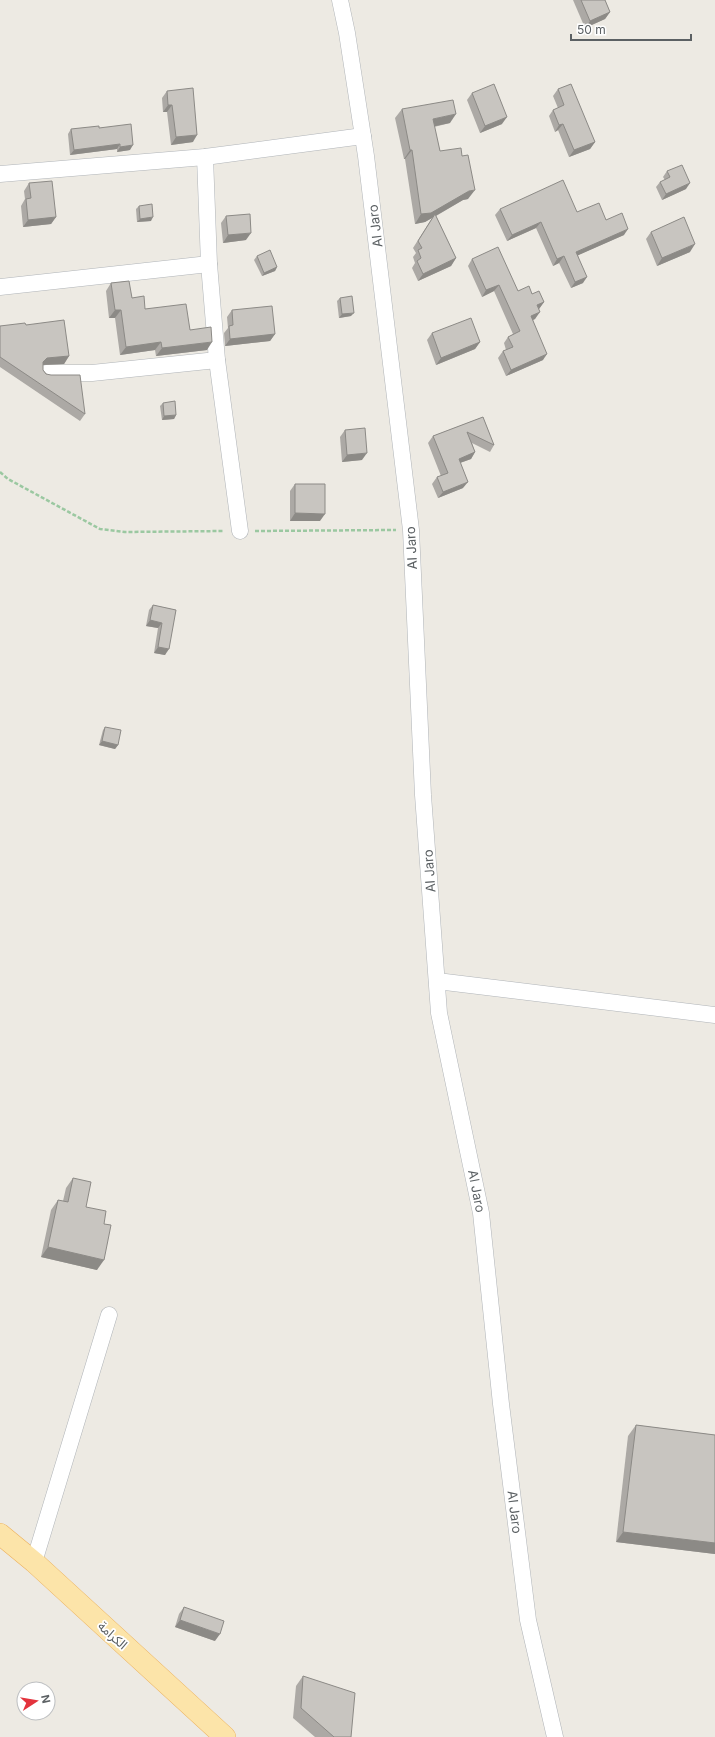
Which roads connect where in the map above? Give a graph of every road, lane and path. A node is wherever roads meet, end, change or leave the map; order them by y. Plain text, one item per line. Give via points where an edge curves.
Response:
1 (340, 0) edge
2 (363, 136) junction
3 (205, 157) junction
4 (0, 174) edge
5 (209, 264) junction
6 (0, 287) edge
7 (217, 360) junction
8 (46, 373) edge
9 (0, 472) edge
10 (411, 530) junction
11 (240, 531) junction
12 (437, 982) junction
13 (715, 1015) edge
14 (109, 1315) dead end
15 (0, 1534) edge
16 (34, 1562) junction
17 (225, 1737) edge
18 (555, 1737) edge

1 - 2 street, Al Jaro
2 - 3 street
2 - 10 street, Al Jaro
3 - 4 street
3 - 5 street
5 - 6 street
5 - 7 street
7 - 8 street via 92,373
7 - 11 street
9 - 11 path via 8,479 100,529 125,532
10 - 11 path
10 - 12 street, Al Jaro via 423,795
12 - 13 street
12 - 18 street, Al Jaro via 439,1013 482,1212 501,1404 528,1620
14 - 16 street
15 - 16 main road, الكرامة
16 - 17 main road, الكرامة

